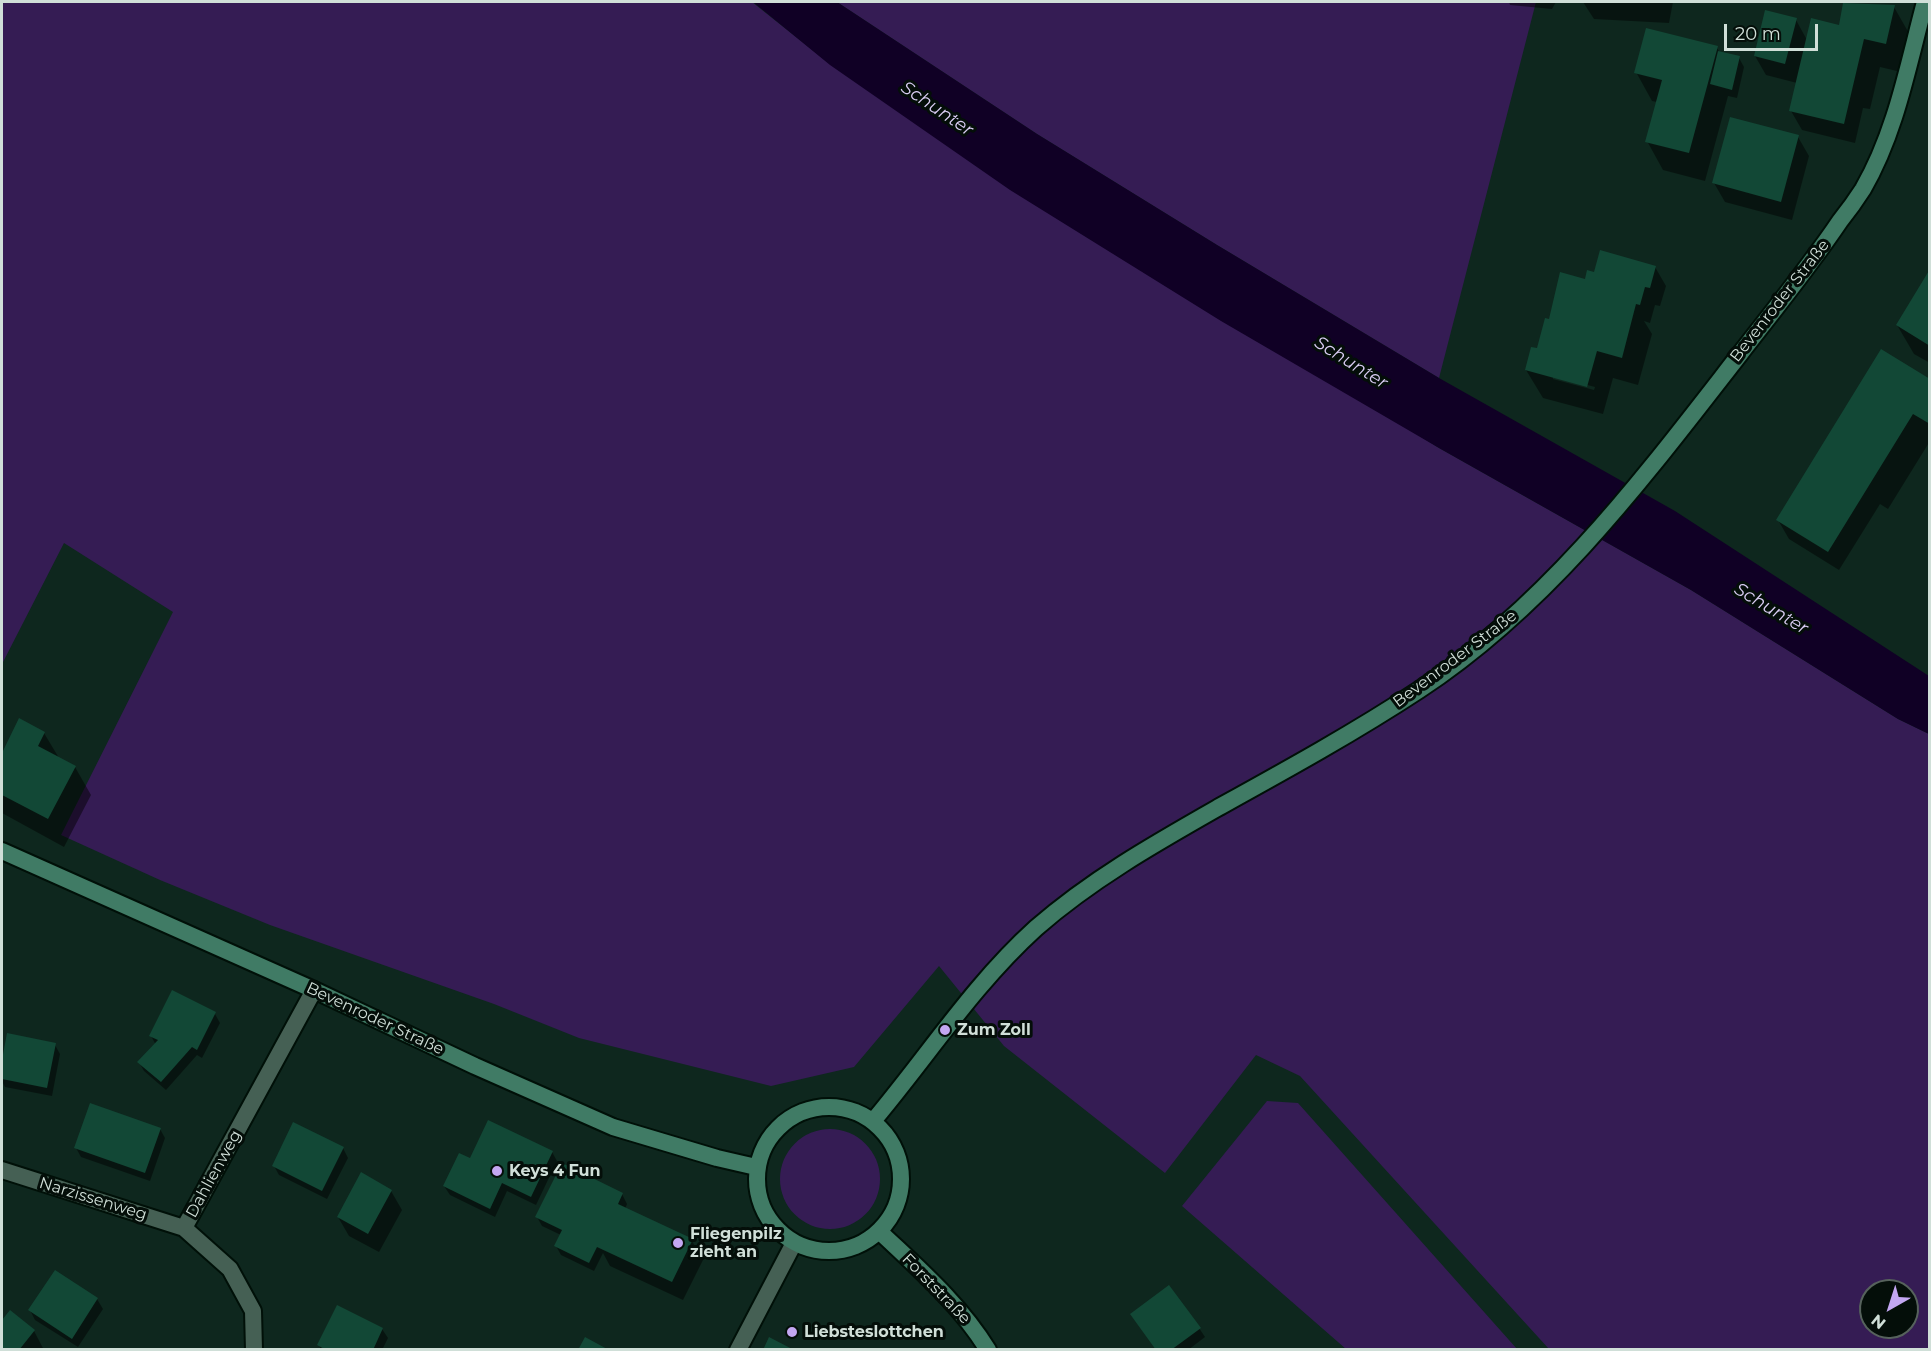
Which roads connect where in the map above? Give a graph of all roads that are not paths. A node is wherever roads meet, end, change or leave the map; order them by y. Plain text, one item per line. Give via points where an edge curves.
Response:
1 (1925, 2) edge
2 (2, 851) edge
3 (314, 990) junction
4 (873, 1122) junction
5 (756, 1167) junction
6 (2, 1170) edge
7 (184, 1228) junction
8 (879, 1231) junction
9 (794, 1243) junction
10 (254, 1350) edge
11 (738, 1350) edge
12 (988, 1350) edge

1 - 4 main road, Bevenroder Straße via 1890,132 1863,188 1820,251 1641,479 1583,546 1534,597 1425,686 1310,757 1135,855 1031,934 976,989
2 - 3 main road, Bevenroder Straße
3 - 5 main road, Bevenroder Straße via 613,1127
3 - 7 street, Dahlienweg
4 - 5 main road via 854,1111 836,1107 800,1111 771,1134
4 - 8 main road via 892,1143 901,1173 897,1205
5 - 9 main road via 756,1189 763,1211 776,1229
6 - 7 street, Narzissenweg
7 - 10 street, Dahlienweg via 230,1269 253,1311
8 - 9 main road via 865,1242 829,1252
8 - 12 main road, Forststraße via 944,1293
9 - 11 street

